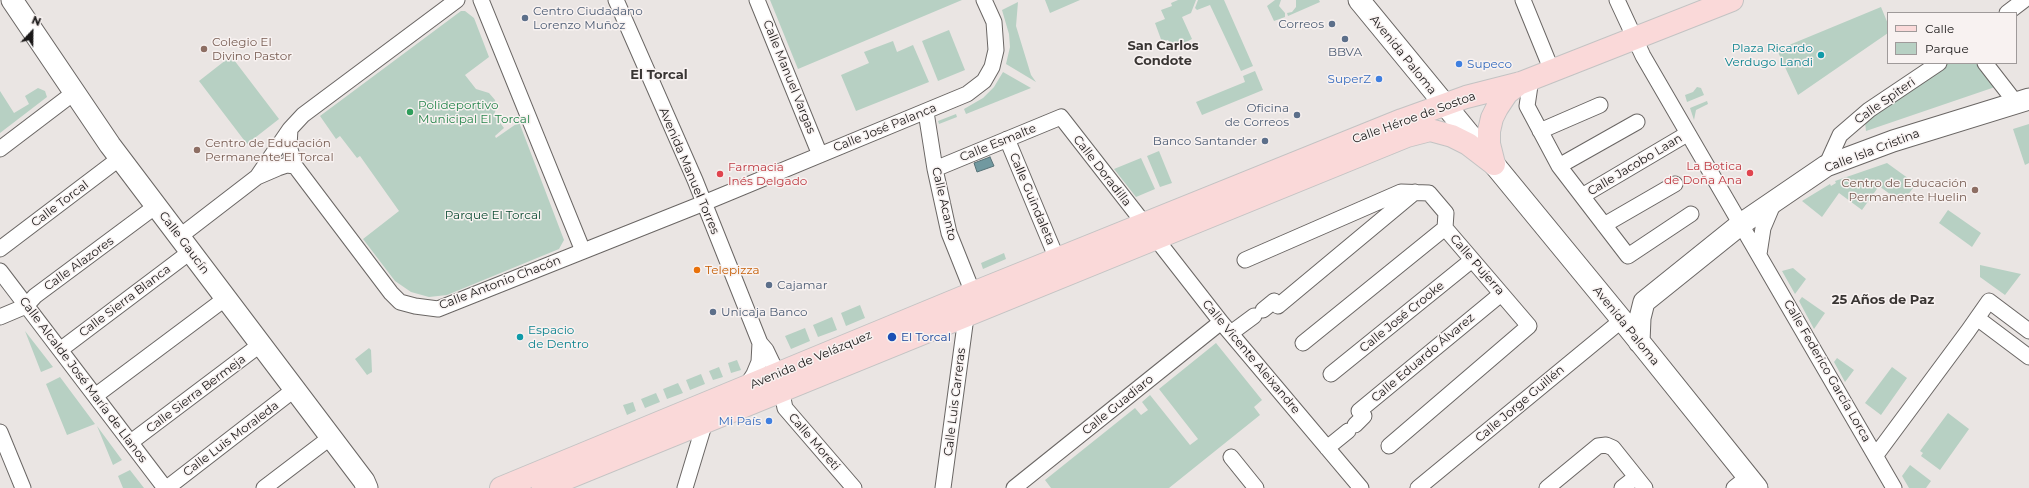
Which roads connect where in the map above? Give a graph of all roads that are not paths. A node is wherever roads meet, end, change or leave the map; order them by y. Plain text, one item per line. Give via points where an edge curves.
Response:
1 (12, 0) edge
2 (457, 0) edge
3 (481, 0) edge
4 (616, 0) edge
5 (757, 0) edge
6 (984, 0) edge
7 (1359, 0) edge
8 (1524, 0) edge
9 (1617, 0) edge
10 (2024, 0) edge
11 (1725, 1) edge
12 (2008, 12) edge
13 (1634, 38) junction
14 (1938, 64) edge
15 (1986, 64) edge
16 (1552, 71) junction
17 (1526, 81) junction
18 (75, 92) junction
19 (2022, 101) edge
20 (1443, 104) junction
21 (1600, 105) dead end
22 (926, 112) junction
23 (1061, 117) joint
24 (1637, 122) dead end
25 (290, 129) junction
26 (1430, 130) joint
27 (1540, 131) junction
28 (1687, 134) junction
29 (1007, 139) junction
30 (0, 150) edge
31 (820, 155) junction
32 (120, 158) junction
33 (1494, 164) junction
34 (295, 166) junction
35 (1559, 166) junction
36 (1826, 166) junction
37 (935, 169) junction
38 (257, 177) junction
39 (1676, 184) dead end
40 (1415, 192) junction
41 (1582, 196) junction
42 (1774, 201) junction
43 (704, 203) junction
44 (156, 206) junction
45 (1691, 214) dead end
46 (1604, 224) junction
47 (1741, 224) junction
48 (1445, 228) junction
49 (1150, 231) junction
50 (185, 244) junction
51 (0, 249) edge
52 (583, 251) junction
53 (1759, 254) junction
54 (1057, 259) junction
55 (1245, 260) dead end
56 (1472, 260) junction
57 (0, 271) edge
58 (973, 293) junction
59 (1501, 294) junction
60 (1600, 294) junction
61 (226, 298) junction
62 (1644, 302) junction
63 (26, 306) junction
64 (0, 317) edge
65 (966, 317) junction
66 (1977, 318) junction
67 (1622, 320) junction
68 (1221, 322) junction
69 (2029, 331) edge
70 (1231, 333) junction
71 (1639, 342) junction
72 (760, 343) junction
73 (1304, 343) dead end
74 (261, 344) junction
75 (60, 350) junction
76 (2029, 357) edge
77 (1331, 374) dead end
78 (779, 384) junction
79 (744, 388) junction
80 (294, 389) junction
81 (95, 396) junction
82 (705, 422) junction
83 (0, 432) edge
84 (331, 437) junction
85 (131, 442) junction
86 (1389, 446) dead end
87 (1327, 448) junction
88 (1876, 455) junction
89 (1231, 457) dead end
90 (1640, 482) edge
91 (1746, 484) edge
92 (369, 486) edge
93 (22, 488) edge
94 (166, 488) edge
95 (264, 488) edge
96 (501, 488) edge
97 (543, 488) edge
98 (686, 488) edge
99 (854, 488) edge
100 (943, 488) edge
101 (1014, 488) edge
102 (1256, 488) edge
103 (1361, 488) edge
104 (1418, 488) edge
105 (1547, 488) edge
106 (1622, 488) edge
107 (1894, 488) edge

1 - 18 main road, Calle Gaucín
2 - 25 street via 303,115
3 - 52 street
4 - 43 street, Avenida Manuel Torres
5 - 31 street, Calle Manuel Vargas
6 - 22 street, Calle José Palanca via 994,22 996,38 992,68 984,81 967,94
7 - 20 main road, Avenida Paloma
8 - 16 street
9 - 13 street, Calle Federico García Lorca
10 - 12 street
11 - 13 main road, Calle Héroe de Sostoa
13 - 16 main road, Calle Héroe de Sostoa
13 - 28 street, Calle Federico García Lorca
14 - 36 street, Calle Spiteri via 1869,110 1840,135
15 - 19 street, Calle Isla Cristina
16 - 17 main road, Calle Héroe de Sostoa
17 - 20 main road, Calle Héroe de Sostoa
17 - 27 street via 1527,106
17 - 33 main road, Avenida Paloma via 1507,94 1492,118 1488,131
18 - 30 street
18 - 32 main road, Calle Gaucín
19 - 36 main road, Calle Isla Cristina via 1893,141
20 - 33 main road, Avenida Paloma
20 - 49 main road, Calle Héroe de Sostoa
21 - 27 street
22 - 31 street, Calle José Palanca
22 - 37 street, Calle Acanto
23 - 29 street, Calle Esmalte
23 - 49 street, Calle Doradilla
24 - 35 street
25 - 34 street, Calle Antonio Chacón via 289,146
25 - 38 street
26 - 33 main road, Avenida Paloma via 1468,144
26 - 49 main road, Calle Héroe de Sostoa via 1407,136
27 - 35 street
28 - 41 street, Calle Jacobo Laan
28 - 47 street, Calle Federico García Lorca
29 - 37 street, Calle Esmalte
29 - 54 street, Calle Guindaleta
31 - 43 street, Calle José Palanca
32 - 44 main road, Calle Gaucín
32 - 51 street, Calle Torcal
33 - 60 main road, Avenida Paloma
34 - 38 street via 287,165
34 - 52 street, Calle Antonio Chacón via 400,302 438,309
35 - 41 street
36 - 42 main road, Calle Isla Cristina
37 - 58 street, Calle Acanto via 948,234
38 - 50 street, Calle Sierra Blanca
39 - 46 street
40 - 48 street, Calle Pujerra via 1429,193 1446,213
40 - 55 street, Calle Pujerra via 1402,192
40 - 70 street via 1278,306 1274,301
41 - 46 street
42 - 47 main road, Calle Isla Cristina
42 - 53 street via 1763,228
43 - 52 street, Calle Antonio Chacón
43 - 72 street, Avenida Manuel Torres
44 - 50 main road, Calle Gaucín
44 - 63 street, Calle Alazores via 35,296
45 - 46 street via 1628,256
47 - 53 street, Calle Federico García Lorca
47 - 62 main road
48 - 56 street, Calle Pujerra
48 - 73 street
49 - 54 main road, Avenida de Velázquez
49 - 65 main road, Avenida de Velázquez
49 - 68 street, Calle Vicente Aleixandre
50 - 61 main road, Calle Gaucín
50 - 75 street, Calle Sierra Blanca
53 - 88 street, Calle Federico García Lorca
54 - 58 main road, Avenida de Velázquez
56 - 59 street, Calle Pujerra
56 - 77 street, Calle José Crooke
57 - 63 street, Calle Alcalde José María de Llanos
58 - 78 main road, Avenida de Velázquez
59 - 86 street, Calle Pujerra via 1529,326
59 - 87 street, Calle Eduardo Álvarez via 1359,411 1364,416
60 - 62 main road via 1624,303
60 - 67 main road, Avenida Paloma
61 - 74 main road, Calle Gaucín
61 - 81 street
62 - 71 main road
63 - 64 street, Calle Alazores
63 - 75 street, Calle Alcalde José María de Llanos
65 - 78 main road, Avenida de Velázquez
65 - 100 street, Calle Luis Carreras
66 - 69 street via 1989,301
66 - 76 street
66 - 88 street
67 - 71 main road, Avenida Paloma
67 - 104 street, Calle Jorge Guillén
68 - 70 street, Calle Vicente Aleixandre
68 - 101 street, Calle Guadiaro
70 - 87 street, Calle Vicente Aleixandre
71 - 91 main road, Avenida Paloma
72 - 78 street, Avenida Manuel Torres via 766,350
72 - 79 street, Avenida Manuel Torres via 759,362
74 - 80 main road, Calle Gaucín
74 - 85 street, Calle Sierra Bermeja
75 - 81 street, Calle Alcalde José María de Llanos
78 - 79 main road, Avenida de Velázquez
78 - 82 main road, Avenida de Velázquez
78 - 99 street, Calle Moreti via 785,408 790,415
79 - 96 main road, Avenida de Velázquez
80 - 84 main road, Calle Gaucín
80 - 94 street, Calle Luis Moraleda
81 - 85 street, Calle Alcalde José María de Llanos
82 - 97 main road, Avenida de Velázquez
82 - 98 street
83 - 93 street
84 - 92 main road, Calle Gaucín
84 - 95 street
85 - 94 street, Calle Alcalde José María de Llanos
87 - 103 street, Calle Vicente Aleixandre
88 - 107 street, Calle Federico García Lorca
89 - 102 street
90 - 105 street via 1613,448 1606,445 1598,446
90 - 106 street

